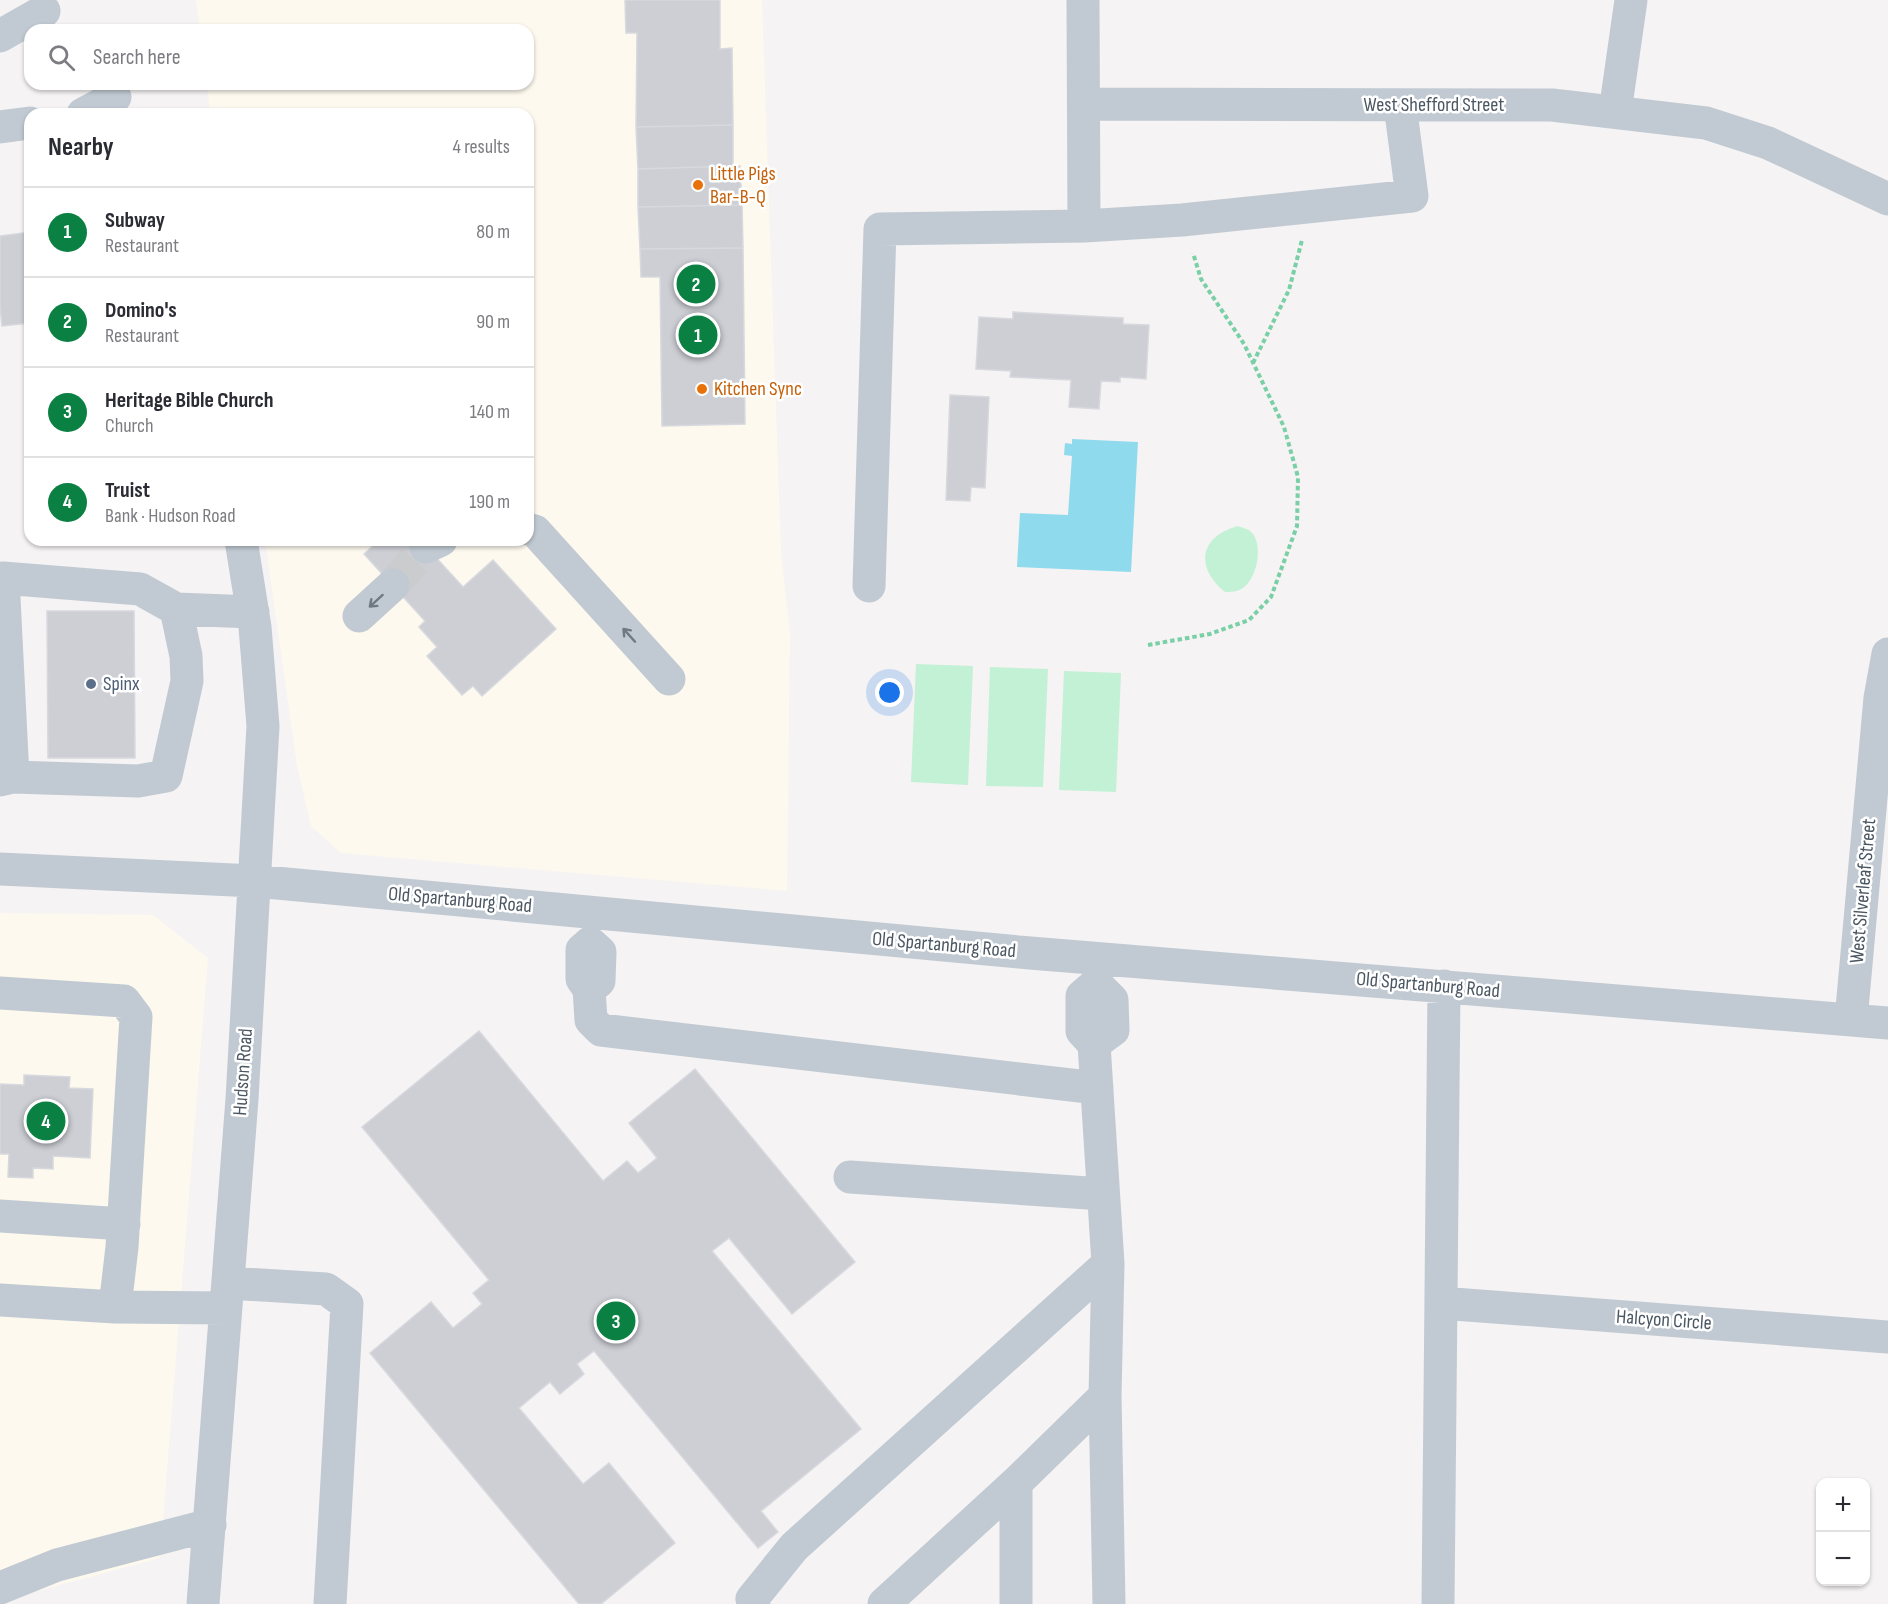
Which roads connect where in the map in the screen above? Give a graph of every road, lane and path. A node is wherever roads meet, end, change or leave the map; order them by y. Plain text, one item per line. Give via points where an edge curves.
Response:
1 (1083, 0) edge
2 (1631, 0) edge
3 (47, 14) edge
4 (26, 24) edge
5 (24, 25) edge
6 (0, 36) edge
7 (116, 98) edge
8 (1085, 104) junction
9 (1400, 105) junction
10 (95, 108) edge
11 (1615, 112) junction
12 (24, 124) edge
13 (0, 127) edge
14 (1888, 199) edge
15 (1311, 207) junction
16 (1182, 220) junction
17 (1084, 226) junction
18 (1253, 363) junction
19 (534, 530) edge
20 (243, 546) edge
21 (1, 577) edge
22 (393, 585) tunnel mouth
23 (869, 586) dead end
24 (176, 609) junction
25 (253, 612) junction
26 (359, 616) dead end
27 (1148, 645) dead end
28 (1888, 654) edge
29 (669, 678) dead end
30 (6, 779) edge
31 (0, 869) edge
32 (255, 881) junction
33 (590, 927) junction
34 (1096, 971) junction
35 (1444, 986) junction
36 (0, 993) edge
37 (1851, 1020) junction
38 (1888, 1023) edge
39 (1096, 1088) junction
40 (850, 1177) dead end
41 (1103, 1194) junction
42 (0, 1216) edge
43 (124, 1224) junction
44 (1108, 1264) junction
45 (227, 1295) junction
46 (0, 1300) edge
47 (1441, 1303) junction
48 (115, 1307) junction
49 (1888, 1337) edge
50 (1105, 1396) junction
51 (1016, 1483) junction
52 (210, 1525) junction
53 (0, 1588) edge
54 (910, 1592) edge
55 (203, 1604) edge
56 (330, 1604) edge
57 (754, 1604) edge
58 (884, 1604) edge
59 (1016, 1604) edge
60 (1109, 1604) edge
61 (1438, 1604) edge

1 - 8 street
2 - 11 street
3 - 4 street
5 - 6 street
7 - 10 street
8 - 9 street, West Shefford Street
8 - 17 street
9 - 11 street, West Shefford Street via 1552,105
9 - 15 street via 1412,196
11 - 14 street, West Shefford Street via 1706,123 1768,143
12 - 13 street
15 - 16 street
15 - 18 path via 1289,290
16 - 17 street
16 - 18 path via 1201,279
17 - 23 street via 880,229
18 - 27 path via 1284,427 1298,477 1297,526 1283,565 1271,597 1249,620 1210,634
29 -> 19 street
20 - 25 street, Hudson Road
21 - 24 street via 140,589
21 - 30 street
22 -> 26 street
24 - 25 street
24 - 30 street via 188,681 166,776 138,781
25 - 32 street, Hudson Road via 263,726
28 - 37 street, West Silverleaf Street via 1880,698
31 - 32 street, Old Spartanburg Road
32 - 33 street, Old Spartanburg Road
32 - 45 street, Hudson Road
33 - 34 street, Old Spartanburg Road
33 - 39 street via 600,952 599,981 589,989 591,1020 601,1030
34 - 35 street, Old Spartanburg Road
34 - 39 street via 1112,1000 1113,1030 1094,1044
35 - 37 street, Old Spartanburg Road
35 - 47 street
36 - 43 street via 124,1001 136,1017
37 - 38 street, Old Spartanburg Road
39 - 41 street
40 - 41 street
41 - 44 street
42 - 43 street
43 - 48 street
44 - 50 street
44 - 57 street via 794,1547 752,1599
45 - 48 street
45 - 52 street, Hudson Road
45 - 56 street via 326,1289 347,1304
46 - 48 street
47 - 49 street, Halcyon Circle
47 - 61 street
50 - 51 street
50 - 60 street
51 - 54 street
51 - 59 street
52 - 53 street via 57,1565
52 - 55 street, Hudson Road
54 - 58 street

